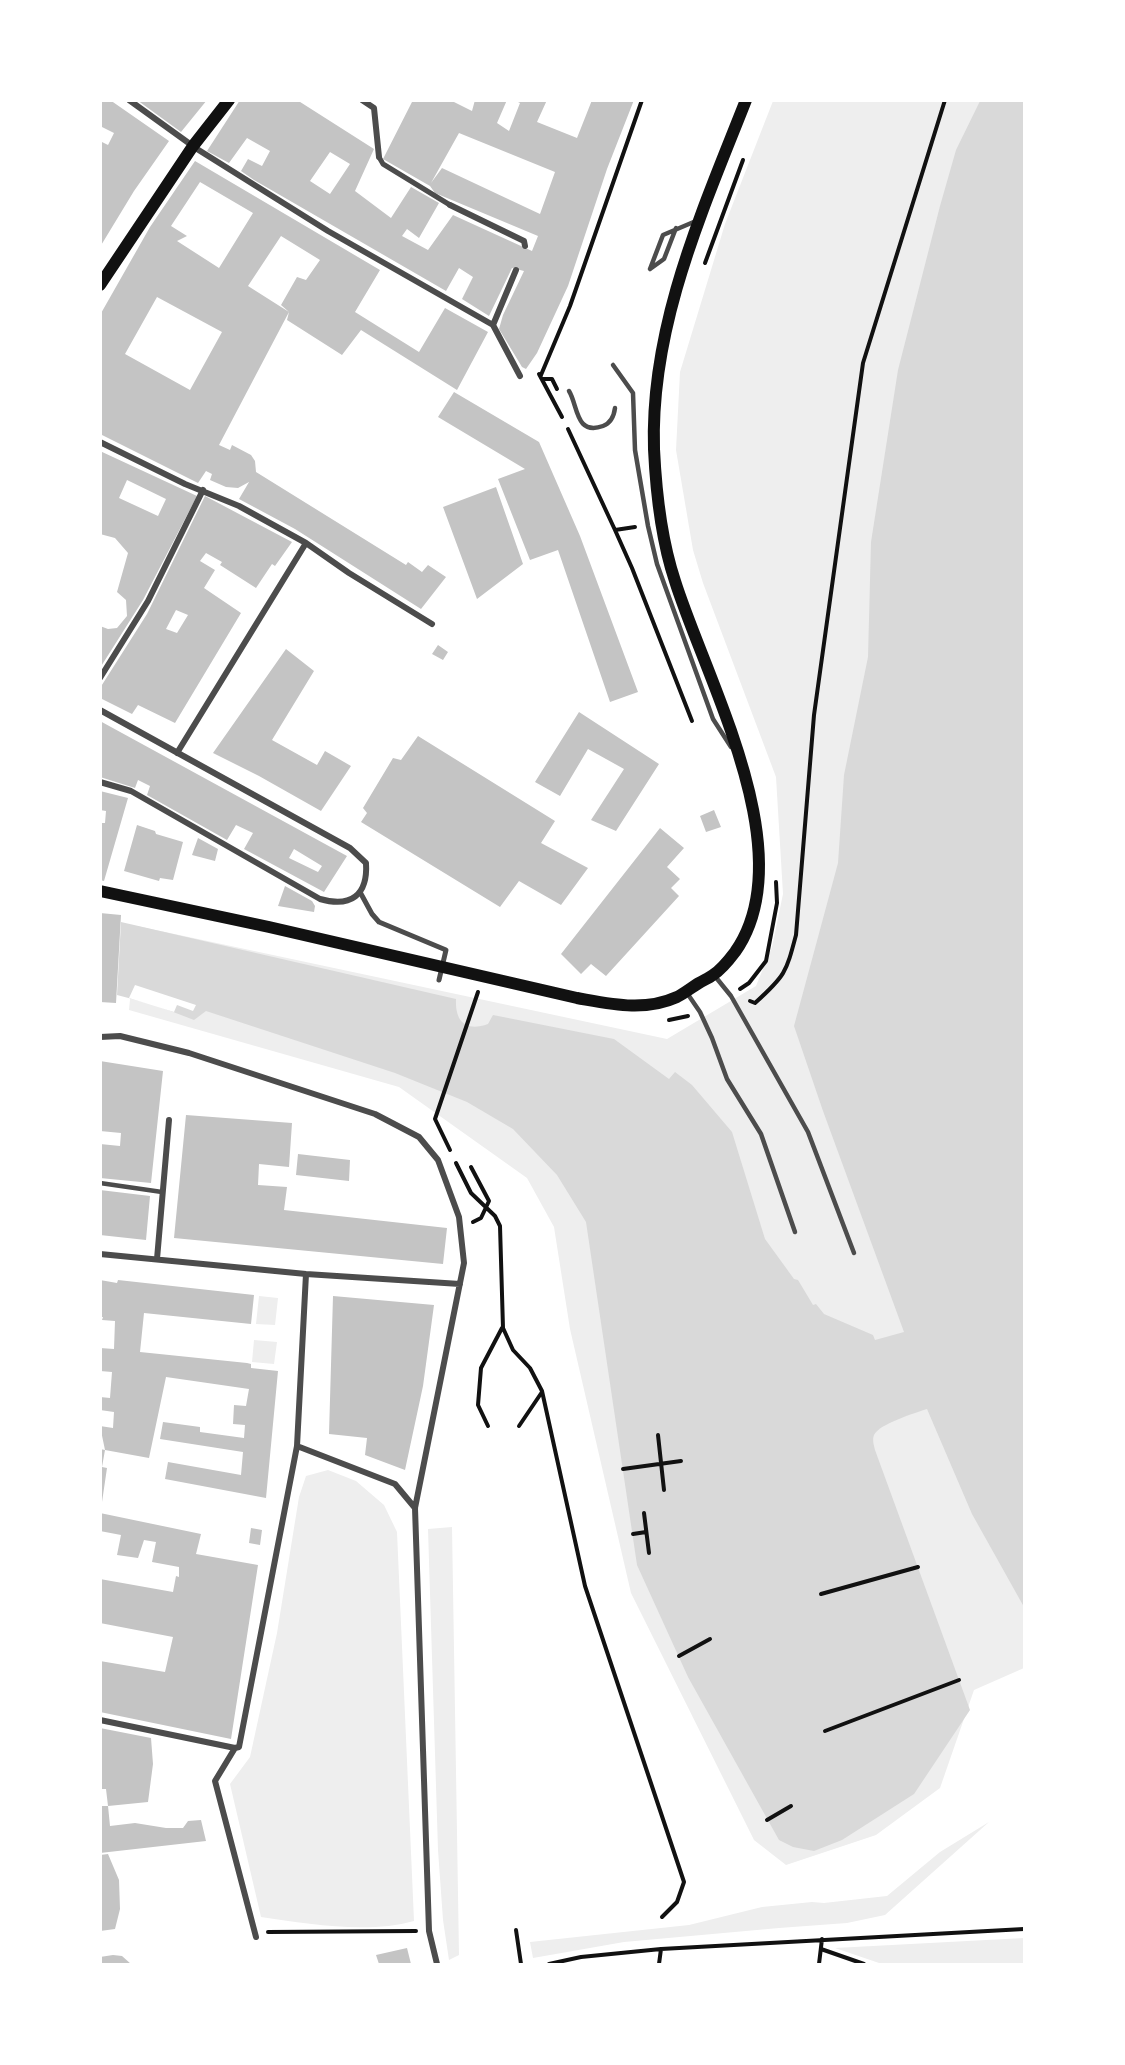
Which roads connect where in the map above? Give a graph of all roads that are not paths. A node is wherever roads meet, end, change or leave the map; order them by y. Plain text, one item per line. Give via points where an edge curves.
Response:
1 (129, 100) edge
2 (229, 100) edge
3 (362, 100) edge
4 (746, 100) edge
5 (193, 146) junction
6 (379, 157) joint
7 (450, 205) joint
8 (699, 219) junction
9 (676, 228) junction
10 (525, 246) dead end
11 (516, 270) dead end
12 (100, 285) edge
13 (493, 325) junction
14 (613, 365) dead end
15 (520, 376) road end
16 (569, 391) dead end
17 (615, 408) dead end
18 (100, 442) edge
19 (203, 490) junction
20 (306, 543) junction
21 (432, 624) dead end
22 (100, 678) edge
23 (100, 710) edge
24 (177, 753) junction
25 (741, 763) junction
26 (100, 782) edge
27 (100, 891) edge
28 (360, 892) junction
29 (442, 967) junction
30 (714, 975) junction
31 (439, 980) dead end
32 (686, 991) junction
33 (100, 1037) edge
34 (169, 1120) dead end
35 (100, 1184) edge
36 (162, 1191) junction
37 (795, 1232) dead end
38 (854, 1253) dead end
39 (100, 1254) edge
40 (157, 1259) junction
41 (306, 1274) junction
42 (460, 1284) junction
43 (297, 1446) junction
44 (416, 1508) junction
45 (100, 1720) edge
46 (236, 1748) junction
47 (256, 1935) road end
48 (437, 1965) edge

1 - 5 street
2 - 5 main road
3 - 6 street via 374,108
4 - 8 main road
5 - 12 main road
5 - 13 street via 328,231
6 - 7 street via 383,164
7 - 10 street via 524,241
8 - 9 lane
8 - 25 main road via 660,356 654,450 664,539 675,580
9 - 9 lane via 664,259 650,269 663,235
11 - 13 street
13 - 15 street
14 - 25 lane via 633,393 635,450 657,564 713,719
16 - 17 lane via 581,423 590,427 610,421
18 - 19 street
19 - 20 street
19 - 22 street via 148,601
20 - 21 street
20 - 24 street
23 - 24 street
24 - 28 street via 350,848 366,863
25 - 30 main road via 757,840 755,905 742,942
26 - 28 street via 131,791 320,899 333,903 352,900
27 - 29 main road
28 - 29 street via 379,922 446,950
29 - 31 street
29 - 32 main road via 630,1007 659,1003
30 - 32 main road
30 - 38 lane via 732,996 808,1132
32 - 37 lane via 700,1012 727,1079 760,1134
33 - 42 street via 120,1036 189,1053 375,1114 419,1137 438,1160 459,1218 464,1263
34 - 36 street
35 - 36 lane
36 - 40 street
39 - 40 street
40 - 41 street
41 - 42 street
41 - 43 street
42 - 44 street
43 - 44 street via 395,1484
43 - 46 street
44 - 48 street via 429,1931
45 - 46 street
46 - 47 street via 215,1781

